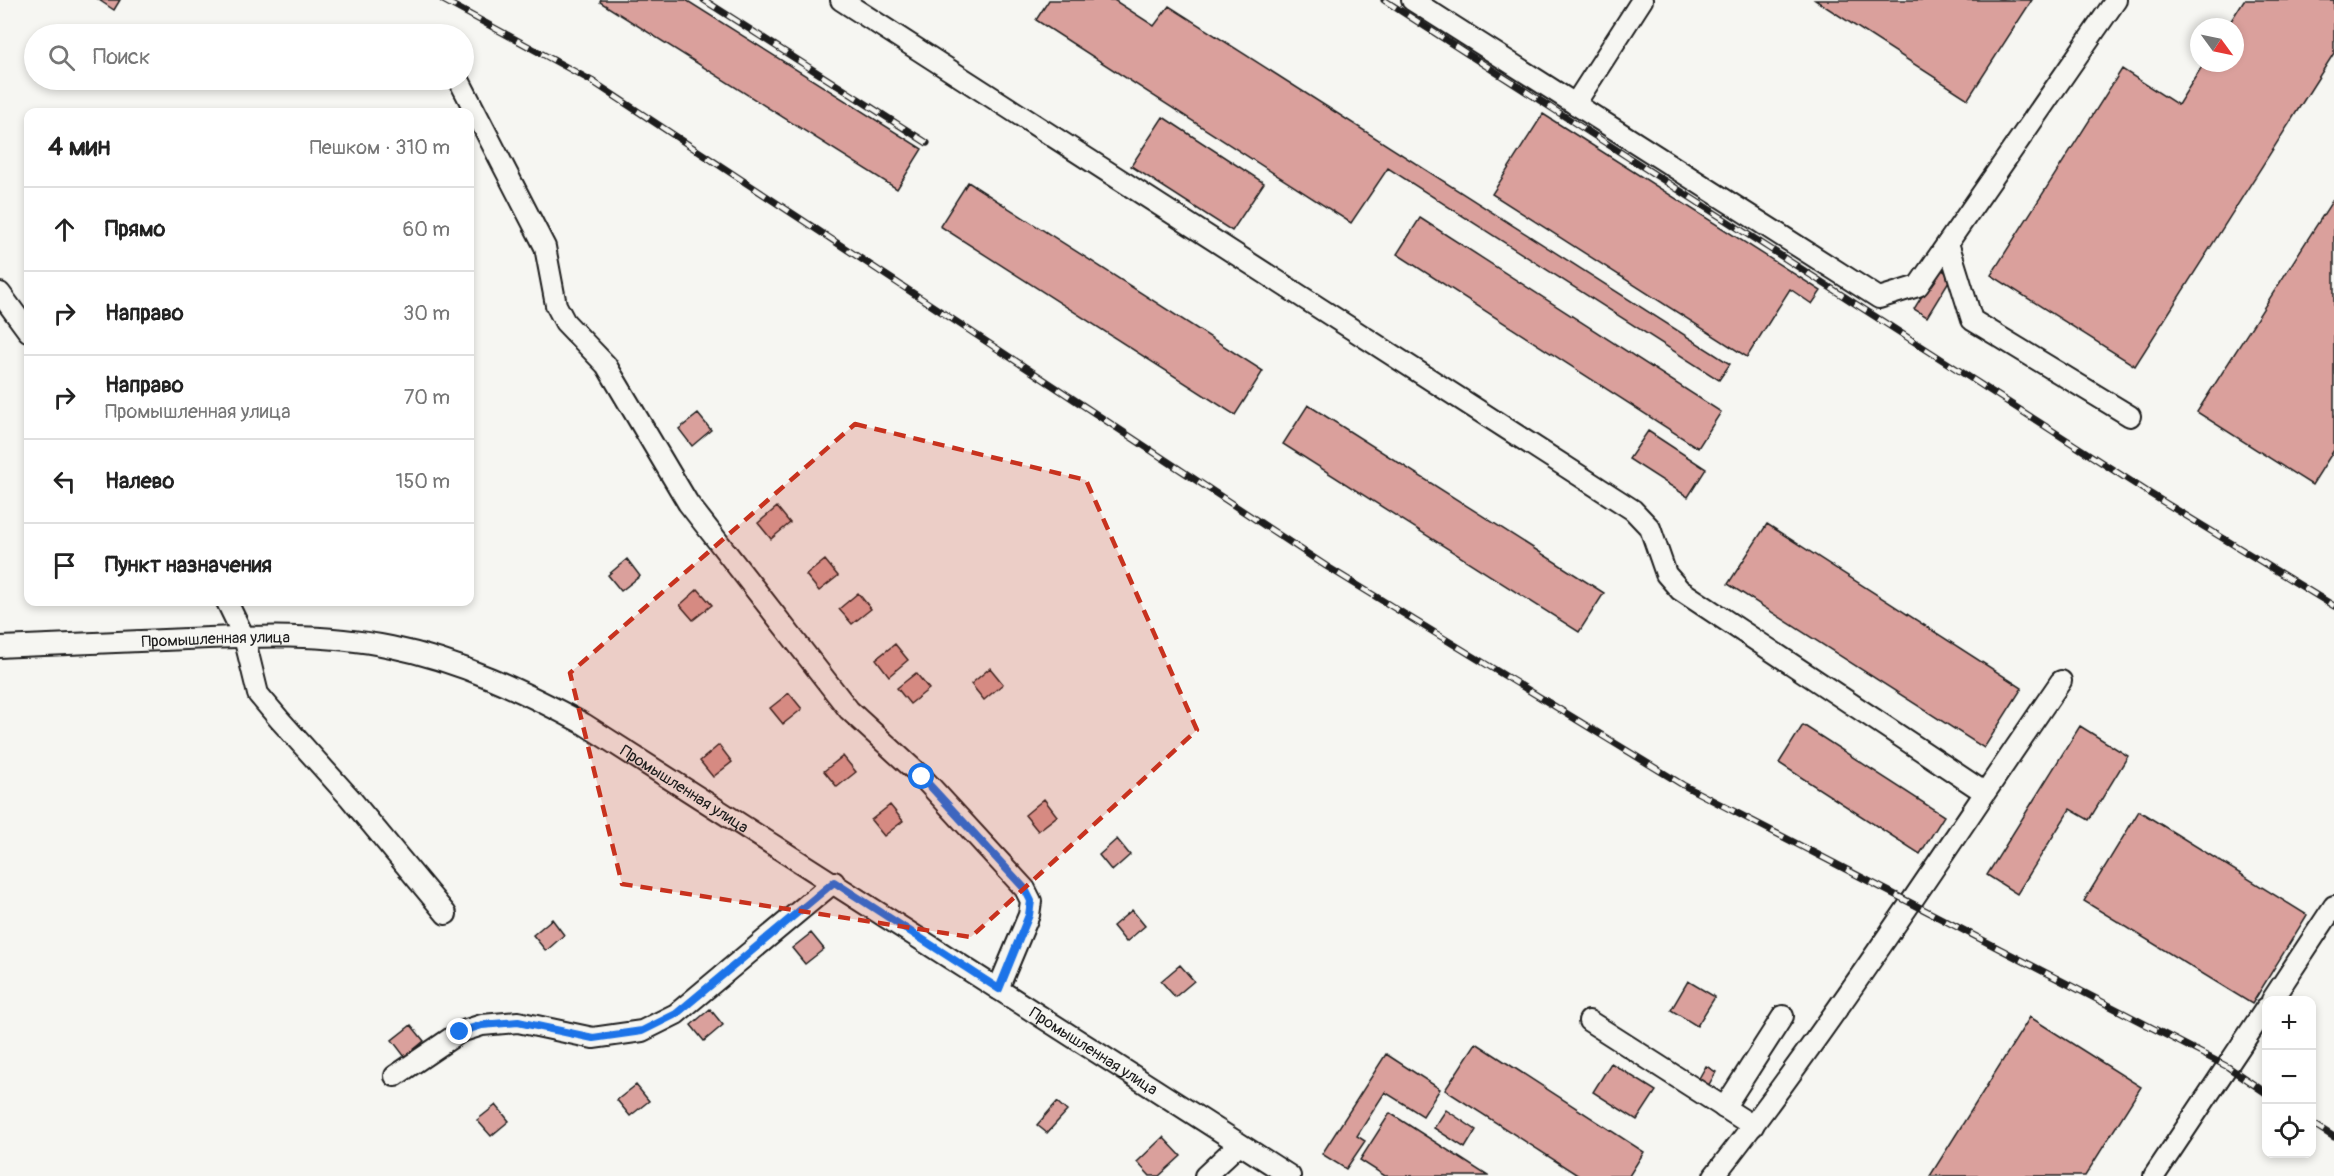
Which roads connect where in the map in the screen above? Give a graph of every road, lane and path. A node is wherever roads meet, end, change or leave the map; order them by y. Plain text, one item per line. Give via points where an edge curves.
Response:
1 (841, 0) edge
2 (1412, 0) edge
3 (1642, 0) edge
4 (2116, 0) edge
5 (464, 90) edge
6 (1575, 104) junction
7 (473, 108) edge
8 (474, 109) edge
9 (1948, 243) junction
10 (0, 293) edge
11 (24, 326) edge
12 (2130, 417) dead end
13 (229, 606) edge
14 (244, 637) junction
15 (0, 647) edge
16 (2061, 681) dead end
17 (1984, 792) junction
18 (834, 882) junction
19 (2334, 906) edge
20 (446, 914) dead end
21 (999, 989) junction
22 (2275, 996) edge
23 (2262, 1014) edge
24 (1783, 1016) dead end
25 (1589, 1021) dead end
26 (395, 1076) dead end
27 (1724, 1108) junction
28 (1753, 1126) junction
29 (1239, 1144) junction
30 (1205, 1176) edge
31 (1290, 1176) edge
32 (1714, 1176) edge
33 (2154, 1176) edge

1 - 17 street via 1634,510 1650,528 1666,573 1680,590
2 - 6 street
3 - 6 street
4 - 9 street
5 - 7 street
6 - 9 street via 1879,298 1918,286
8 - 21 street via 545,247 556,305 565,322 606,365 688,503 849,710 922,777 1025,889 1031,901 1029,915
9 - 12 street via 1972,320
10 - 11 street
13 - 14 street
14 - 15 street, Промышленная улица
14 - 18 street, Промышленная улица via 311,637 391,646 459,665 522,690 584,724
14 - 20 street via 258,694
16 - 17 street
17 - 28 street via 1911,904
18 - 21 street, Промышленная улица
18 - 26 street via 676,1014 642,1031 593,1038 518,1022 482,1025 460,1032
19 - 22 street
21 - 29 street, Промышленная улица
23 - 33 street
24 - 27 street
25 - 27 street
27 - 28 street
28 - 32 street
29 - 30 street
29 - 31 street, Промышленная улица

